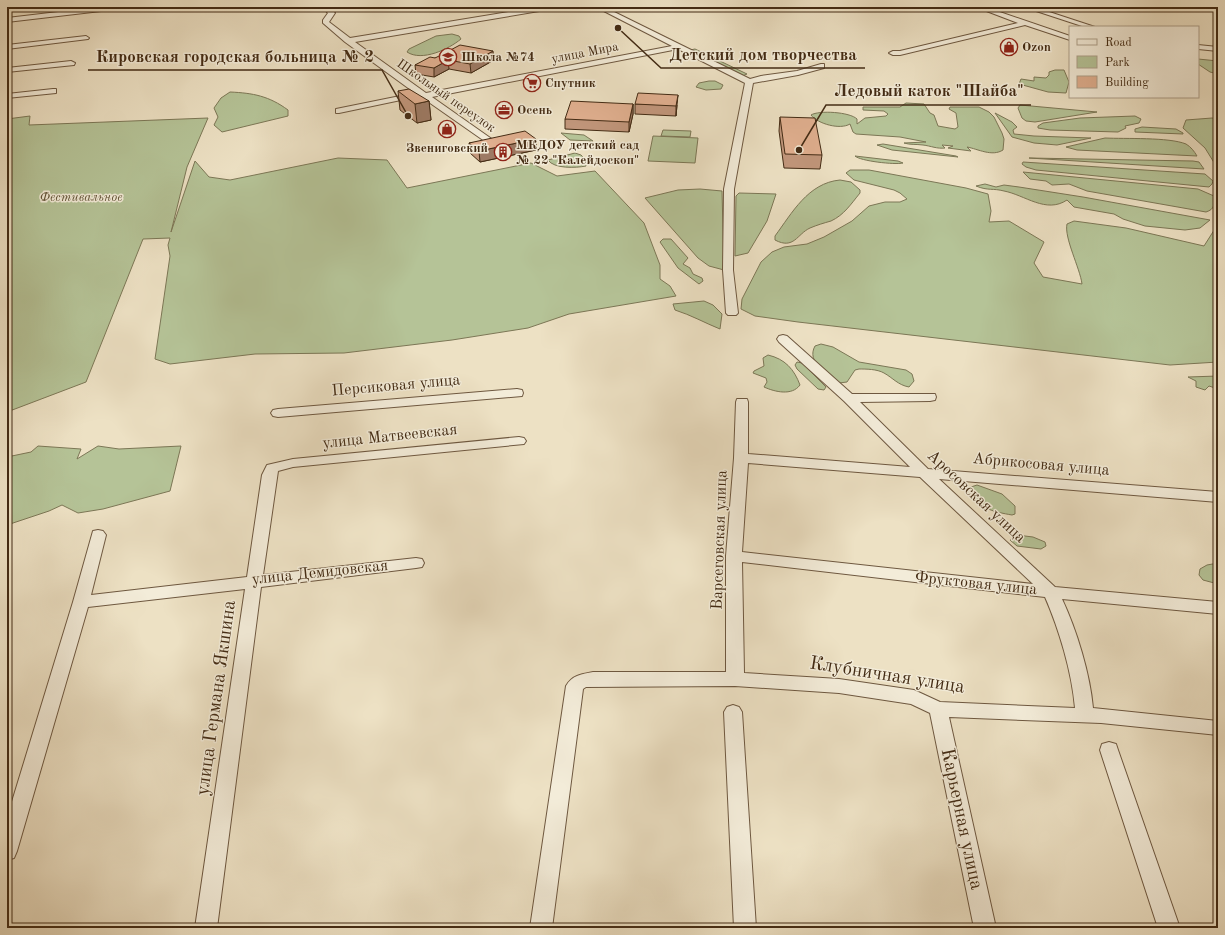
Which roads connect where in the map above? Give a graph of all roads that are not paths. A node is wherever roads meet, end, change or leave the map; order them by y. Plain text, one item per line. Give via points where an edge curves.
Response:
1 (118, 7) edge
2 (325, 7) edge
3 (551, 7) edge
4 (599, 7) edge
5 (612, 7) edge
6 (978, 7) edge
7 (1027, 7) edge
8 (7, 20) edge
9 (1025, 23) junction
10 (1089, 26) edge
11 (86, 38) dead end
12 (1069, 38) edge
13 (348, 41) junction
14 (7, 47) edge
15 (679, 47) junction
16 (1199, 47) edge
17 (1208, 48) junction
18 (1218, 49) edge
19 (1199, 51) edge
20 (893, 53) dead end
21 (725, 61) dead end
22 (71, 63) dead end
23 (821, 66) dead end
24 (7, 70) edge
25 (754, 79) junction
26 (54, 91) dead end
27 (423, 95) junction
28 (7, 96) edge
29 (339, 111) dead end
30 (493, 144) edge
31 (732, 313) dead end
32 (783, 339) dead end
33 (517, 393) dead end
34 (930, 397) dead end
35 (849, 398) junction
36 (742, 402) dead end
37 (278, 413) dead end
38 (519, 441) dead end
39 (741, 458) junction
40 (922, 472) junction
41 (269, 475) joint
42 (1218, 497) edge
43 (98, 535) dead end
44 (734, 556) junction
45 (416, 563) dead end
46 (254, 580) junction
47 (1051, 592) junction
48 (81, 602) junction
49 (1218, 608) edge
50 (735, 679) junction
51 (938, 709) junction
52 (732, 712) dead end
53 (1085, 715) junction
54 (1218, 728) edge
55 (1109, 750) dead end
56 (7, 851) edge
57 (206, 928) edge
58 (541, 928) edge
59 (745, 928) edge
60 (985, 928) edge
61 (1169, 928) edge

1 - 8 street
2 - 13 street, Школьный переулок via 332,13 326,23
3 - 13 street
4 - 15 street
5 - 21 street
6 - 9 street
7 - 10 street
9 - 12 street
9 - 20 street
11 - 14 street
13 - 27 street, Школьный переулок
15 - 25 street
15 - 27 street, улица Мира
16 - 17 street
17 - 18 street
17 - 19 street
22 - 24 street
23 - 25 street via 798,73
25 - 31 street via 729,189 728,270
26 - 28 street
27 - 29 street, улица Мира
27 - 30 street, Школьный переулок
32 - 35 street, Аросовская улица
33 - 37 street, Персиковая улица
34 - 35 street
35 - 40 street, Аросовская улица
36 - 39 street, Варсеговская улица
38 - 41 street, улица Матвеевская via 293,464 272,468
39 - 40 street, Абрикосовая улица
39 - 44 street, Варсеговская улица
40 - 42 street, Абрикосовая улица
40 - 47 street, Аросовская улица
41 - 46 street, улица Германа Якшина
43 - 48 street
44 - 47 street, Фруктовая улица
44 - 50 street, Варсеговская улица
45 - 46 street, улица Демидовская
46 - 48 street, улица Демидовская
46 - 57 street, улица Германа Якшина
47 - 49 street, Фруктовая улица
47 - 53 street, Аросовская улица via 1064,621 1084,694
48 - 56 street
50 - 51 street, Клубничная улица via 839,686 914,698
50 - 58 street, Клубничная улица via 593,680 582,681 575,686
51 - 53 street, Клубничная улица
51 - 60 street, Карьерная улица
52 - 59 street
53 - 54 street, Клубничная улица
55 - 61 street

